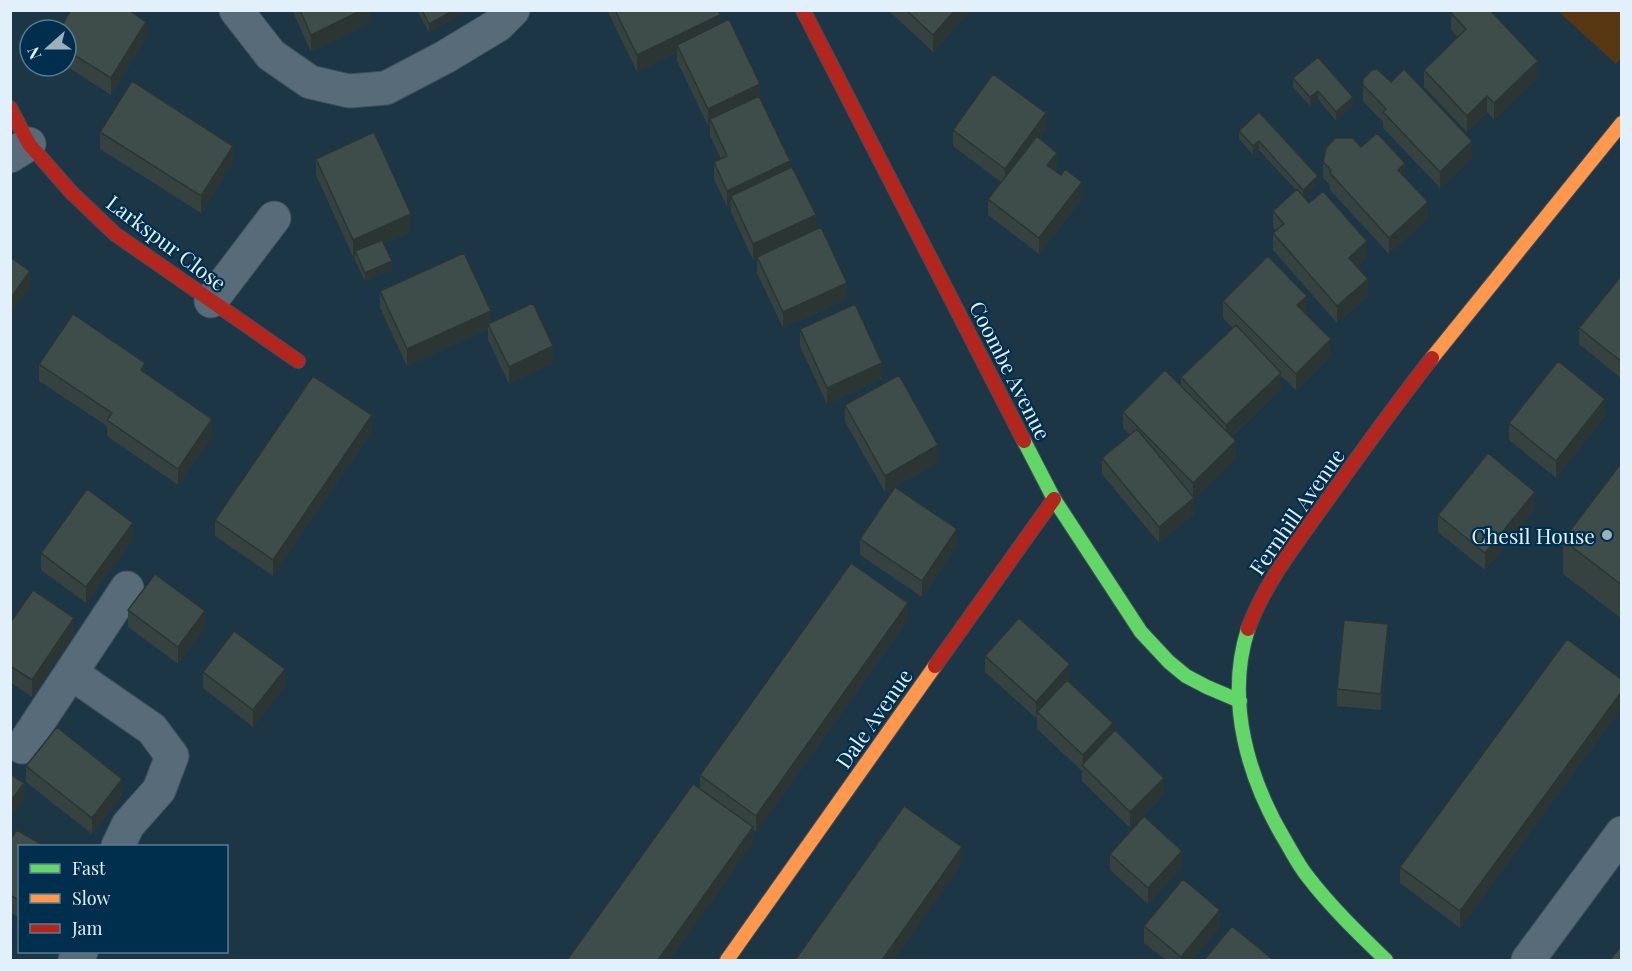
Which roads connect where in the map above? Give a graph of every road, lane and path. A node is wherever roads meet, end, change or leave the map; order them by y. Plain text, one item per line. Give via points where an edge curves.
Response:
1 (236, 10) edge
2 (513, 10) edge
3 (803, 10) edge
4 (10, 108) edge
5 (1622, 123) edge
6 (20, 150) edge
7 (274, 219) dead end
8 (212, 301) junction
9 (298, 361) dead end
10 (1054, 499) junction
11 (127, 588) dead end
12 (71, 673) junction
13 (1240, 701) junction
14 (22, 747) dead end
15 (1622, 833) edge
16 (118, 845) edge
17 (727, 960) edge
18 (1386, 960) edge
19 (1528, 960) edge

1 - 2 street via 271,55 310,82 349,91 386,88 498,25
3 - 10 street, Coombe Avenue
4 - 6 street, Larkspur Close
5 - 13 street, Fernhill Avenue via 1459,322 1276,572 1246,636
6 - 8 street, Larkspur Close via 115,234
7 - 8 street
8 - 9 street, Larkspur Close
10 - 13 street, Coombe Avenue via 1141,632 1186,676
10 - 17 street, Dale Avenue
11 - 12 street
12 - 14 street
12 - 16 street via 152,729 172,756 159,790 128,825
13 - 18 street, Fernhill Avenue via 1247,756 1261,796 1283,839 1309,879
15 - 19 street

